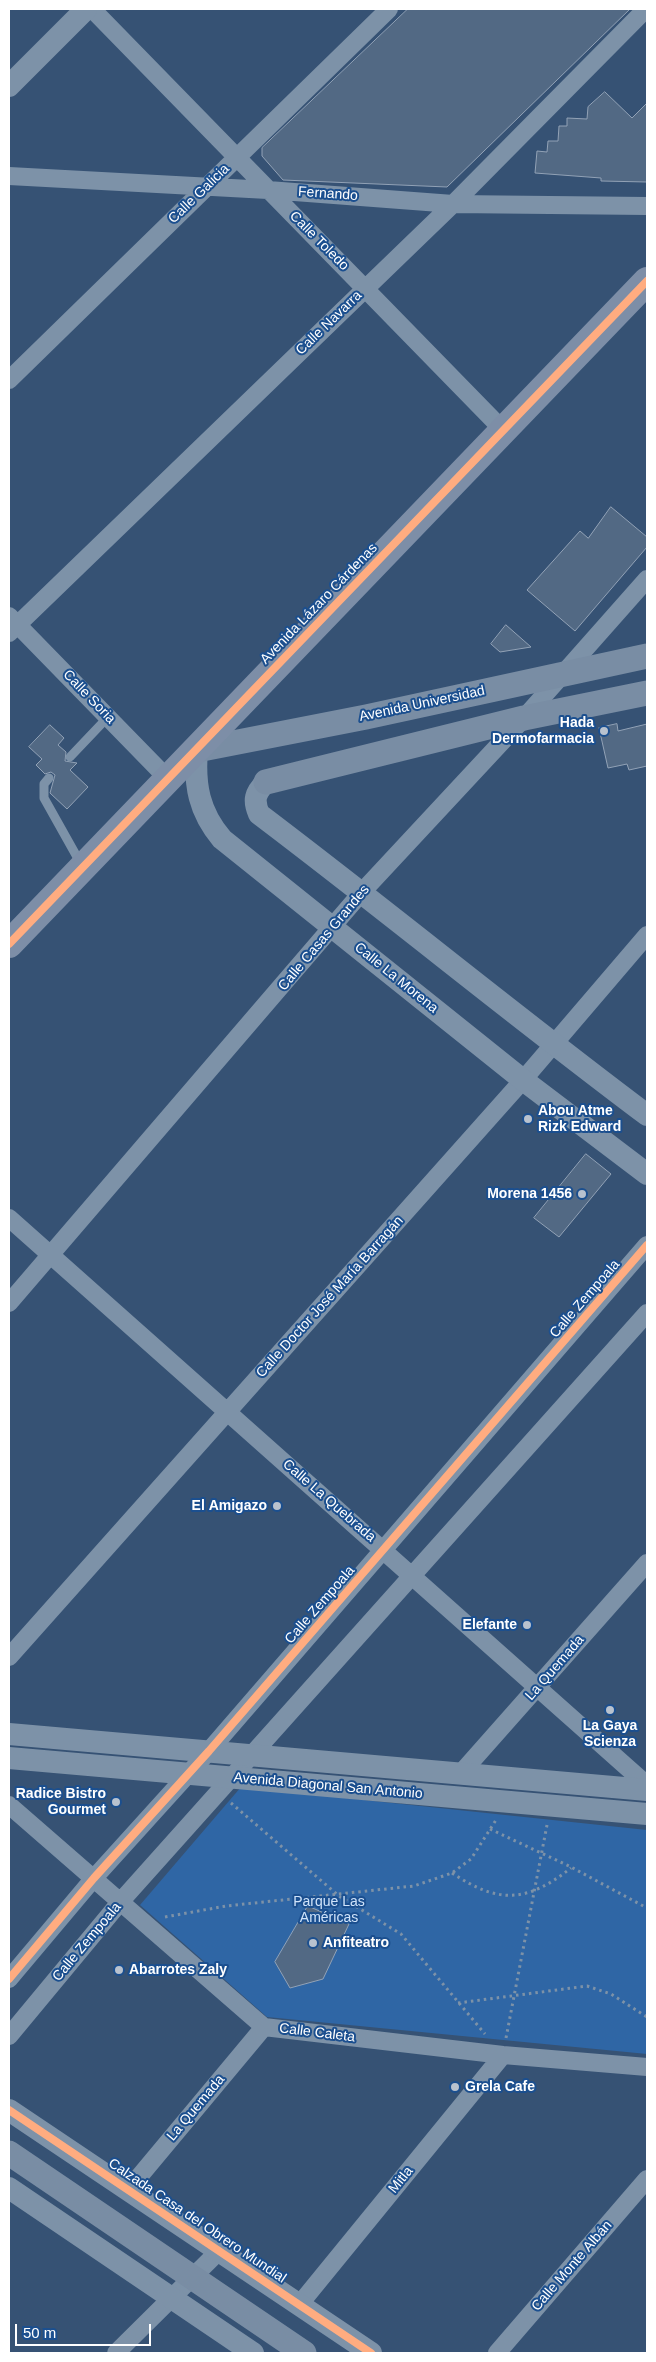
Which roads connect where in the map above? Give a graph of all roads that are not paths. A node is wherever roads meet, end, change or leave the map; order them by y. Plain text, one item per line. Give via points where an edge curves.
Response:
1 (86, 9) edge
2 (92, 9) edge
3 (389, 9) edge
4 (646, 9) edge
5 (9, 86) edge
6 (237, 157) junction
7 (9, 176) edge
8 (207, 186) junction
9 (268, 190) junction
10 (453, 204) junction
11 (647, 206) edge
12 (647, 281) edge
13 (365, 288) junction
14 (9, 380) edge
15 (504, 431) junction
16 (647, 579) edge
17 (12, 625) edge
18 (647, 656) edge
19 (564, 673) junction
20 (647, 693) edge
21 (108, 717) junction
22 (524, 718) junction
23 (196, 750) junction
24 (70, 757) dead end
25 (49, 778) dead end
26 (168, 779) junction
27 (266, 782) joint
28 (83, 867) junction
29 (362, 892) junction
30 (334, 927) junction
31 (647, 934) edge
32 (9, 944) edge
33 (553, 1045) junction
34 (523, 1080) junction
35 (647, 1115) edge
36 (647, 1174) edge
37 (9, 1218) edge
38 (647, 1245) edge
39 (51, 1256) junction
40 (9, 1303) edge
41 (647, 1312) edge
42 (228, 1411) junction
43 (384, 1550) junction
44 (647, 1563) edge
45 (413, 1577) junction
46 (9, 1657) edge
47 (538, 1689) junction
48 (9, 1734) edge
49 (209, 1752) junction
50 (253, 1756) junction
51 (9, 1758) edge
52 (462, 1772) junction
53 (189, 1774) junction
54 (226, 1785) junction
55 (647, 1785) edge
56 (647, 1790) edge
57 (9, 1805) edge
58 (647, 1814) edge
59 (94, 1878) junction
60 (121, 1901) junction
61 (9, 1979) edge
62 (264, 2027) junction
63 (9, 2036) edge
64 (503, 2055) junction
65 (647, 2067) edge
66 (9, 2110) edge
67 (9, 2153) edge
68 (647, 2179) edge
69 (9, 2188) edge
70 (128, 2190) junction
71 (219, 2251) junction
72 (192, 2278) junction
73 (172, 2298) junction
74 (299, 2305) junction
75 (116, 2353) edge
76 (253, 2353) edge
77 (304, 2353) edge
78 (371, 2353) edge
79 (497, 2353) edge

1 - 5 street
2 - 6 street, Calle Toledo
3 - 6 street, Calle Galicia
4 - 10 street, Calle Navarra
6 - 8 street, Calle Galicia
6 - 9 street, Calle Toledo
7 - 8 street, Fernando
8 - 9 street, Fernando
8 - 14 street, Calle Galicia
9 - 10 street, Fernando
9 - 13 street, Calle Toledo
10 - 11 street, Fernando
10 - 13 street, Calle Navarra
12 - 15 main road, Avenida Lázaro Cárdenas
13 - 15 street, Calle Toledo
13 - 17 street, Calle Navarra
15 - 23 main road, Avenida Lázaro Cárdenas
16 - 19 street, Calle Casas Grandes
17 - 21 street, Calle Soria
18 - 19 main road, Avenida Universidad
19 - 22 street, Calle Casas Grandes
19 - 23 main road, Avenida Universidad via 366,717
20 - 22 main road
21 - 24 lane
21 - 26 street, Calle Soria
22 - 27 main road
22 - 29 street, Calle Casas Grandes
23 - 26 main road, Avenida Lázaro Cárdenas
23 - 30 street, Calle La Morena via 197,790 210,825 222,839
25 - 28 lane via 44,784 44,798
26 - 28 main road, Avenida Lázaro Cárdenas
27 - 29 street via 256,791 254,803 260,814
28 - 32 main road, Avenida Lázaro Cárdenas
29 - 30 street, Calle Casas Grandes
29 - 33 street
30 - 34 street, Calle La Morena
30 - 39 street, Calle Casas Grandes
31 - 33 street, Calle Doctor José María Barragán
33 - 34 street, Calle Doctor José María Barragán
33 - 35 street
34 - 36 street, Calle La Morena
34 - 42 street, Calle Doctor José María Barragán
37 - 39 street, Calle La Quebrada
38 - 43 street, Calle Zempoala
39 - 40 street, Calle Casas Grandes
39 - 42 street, Calle La Quebrada
41 - 45 street, Calle Zempoala
42 - 43 street, Calle La Quebrada
42 - 46 street, Calle Doctor José María Barragán
43 - 45 street, Calle La Quebrada
43 - 49 street, Calle Zempoala
44 - 47 street, La Quemada
45 - 47 street, Calle La Quebrada
45 - 50 street, Calle Zempoala
47 - 52 street, La Quemada
47 - 55 street, Calle La Quebrada
48 - 49 street, Avenida Diagonal San Antonio
49 - 50 street, Avenida Diagonal San Antonio
49 - 53 street, Calle Zempoala
50 - 52 street, Avenida Diagonal San Antonio
50 - 54 street, Calle Zempoala
51 - 53 street, Avenida Diagonal San Antonio
52 - 56 street, Avenida Diagonal San Antonio
53 - 54 street, Avenida Diagonal San Antonio
53 - 59 street, Calle Zempoala
54 - 58 street, Avenida Diagonal San Antonio
54 - 60 street, Calle Zempoala
57 - 59 street, Calle Caleta
59 - 60 street, Calle Caleta
59 - 61 street, Calle Zempoala
60 - 62 street, Calle Caleta
60 - 63 street, Calle Zempoala
62 - 64 street, Calle Caleta
62 - 70 street, La Quemada
64 - 65 street, Calle Caleta
64 - 74 street, Mitla
66 - 70 street, Calzada Casa del Obrero Mundial
67 - 72 main road
68 - 79 street, Calle Monte Albán
69 - 73 street
70 - 71 street, Calzada Casa del Obrero Mundial
71 - 72 street
71 - 74 street, Calzada Casa del Obrero Mundial
72 - 73 street
72 - 77 main road
73 - 75 street
73 - 76 street
74 - 78 street, Calzada Casa del Obrero Mundial

